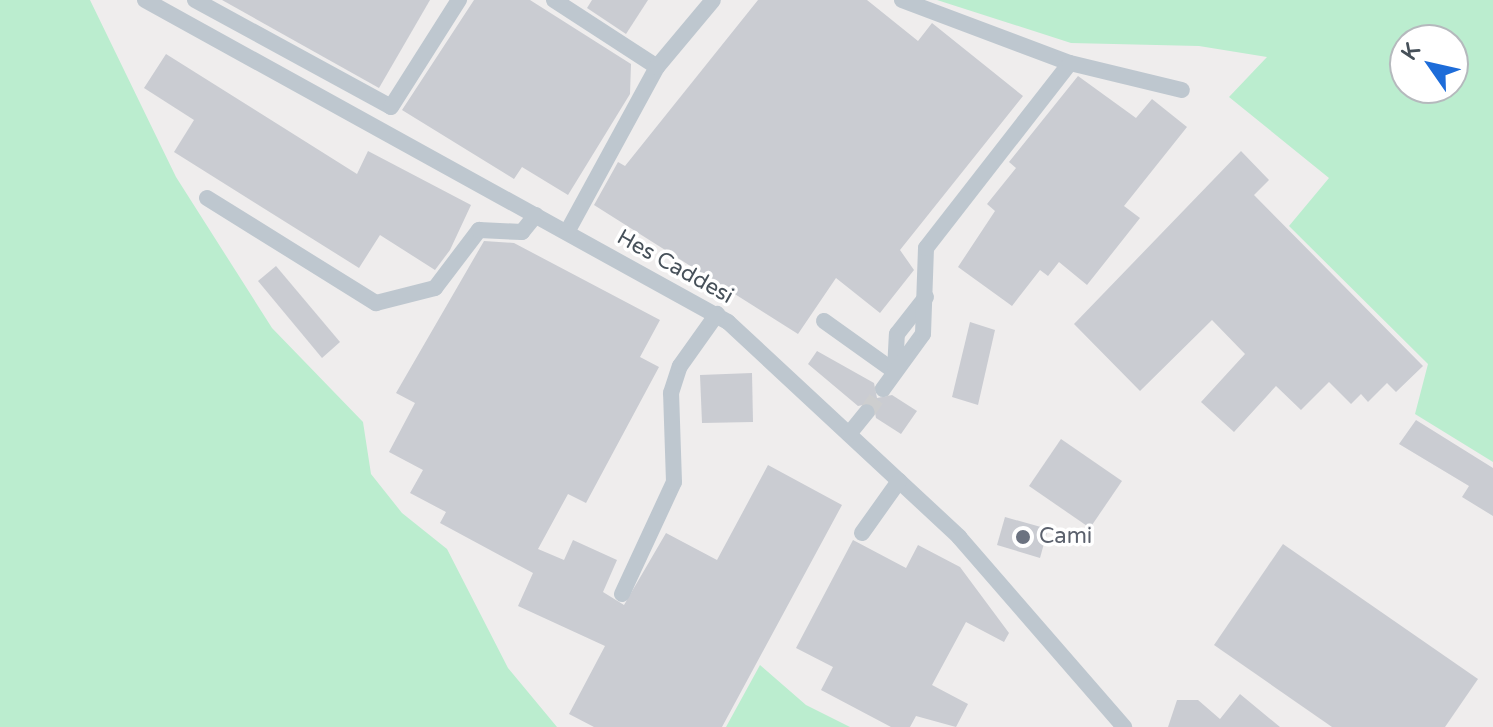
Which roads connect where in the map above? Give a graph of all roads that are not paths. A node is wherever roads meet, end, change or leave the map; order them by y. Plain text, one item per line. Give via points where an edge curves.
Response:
1 (145, 0) edge
2 (195, 0) edge
3 (459, 0) edge
4 (554, 0) edge
5 (713, 0) edge
6 (902, 0) edge
7 (1070, 63) junction
8 (657, 67) junction
9 (1182, 90) dead end
10 (207, 198) dead end
11 (536, 215) junction
12 (567, 232) junction
13 (926, 297) junction
14 (717, 314) junction
15 (824, 321) dead end
16 (894, 371) junction
17 (883, 389) tunnel mouth
18 (867, 412) tunnel mouth
19 (849, 434) junction
20 (899, 481) junction
21 (862, 533) dead end
22 (622, 594) dead end
23 (1124, 727) edge

1 - 11 street, Hes Caddesi
2 - 3 street via 391,107
4 - 8 street
5 - 8 street
6 - 7 street
7 - 9 street
7 - 13 street via 926,248
8 - 12 street
10 - 11 street via 376,303 435,288 484,227 522,232
11 - 12 street, Hes Caddesi
12 - 14 street, Hes Caddesi
13 - 16 street via 897,334
13 - 16 street via 920,346
14 - 19 street, Hes Caddesi
14 - 22 street via 680,366 668,415 674,482
15 - 16 street
16 - 17 street
18 - 19 street
19 - 20 street, Hes Caddesi
20 - 21 street
20 - 23 street, Hes Caddesi via 959,537

